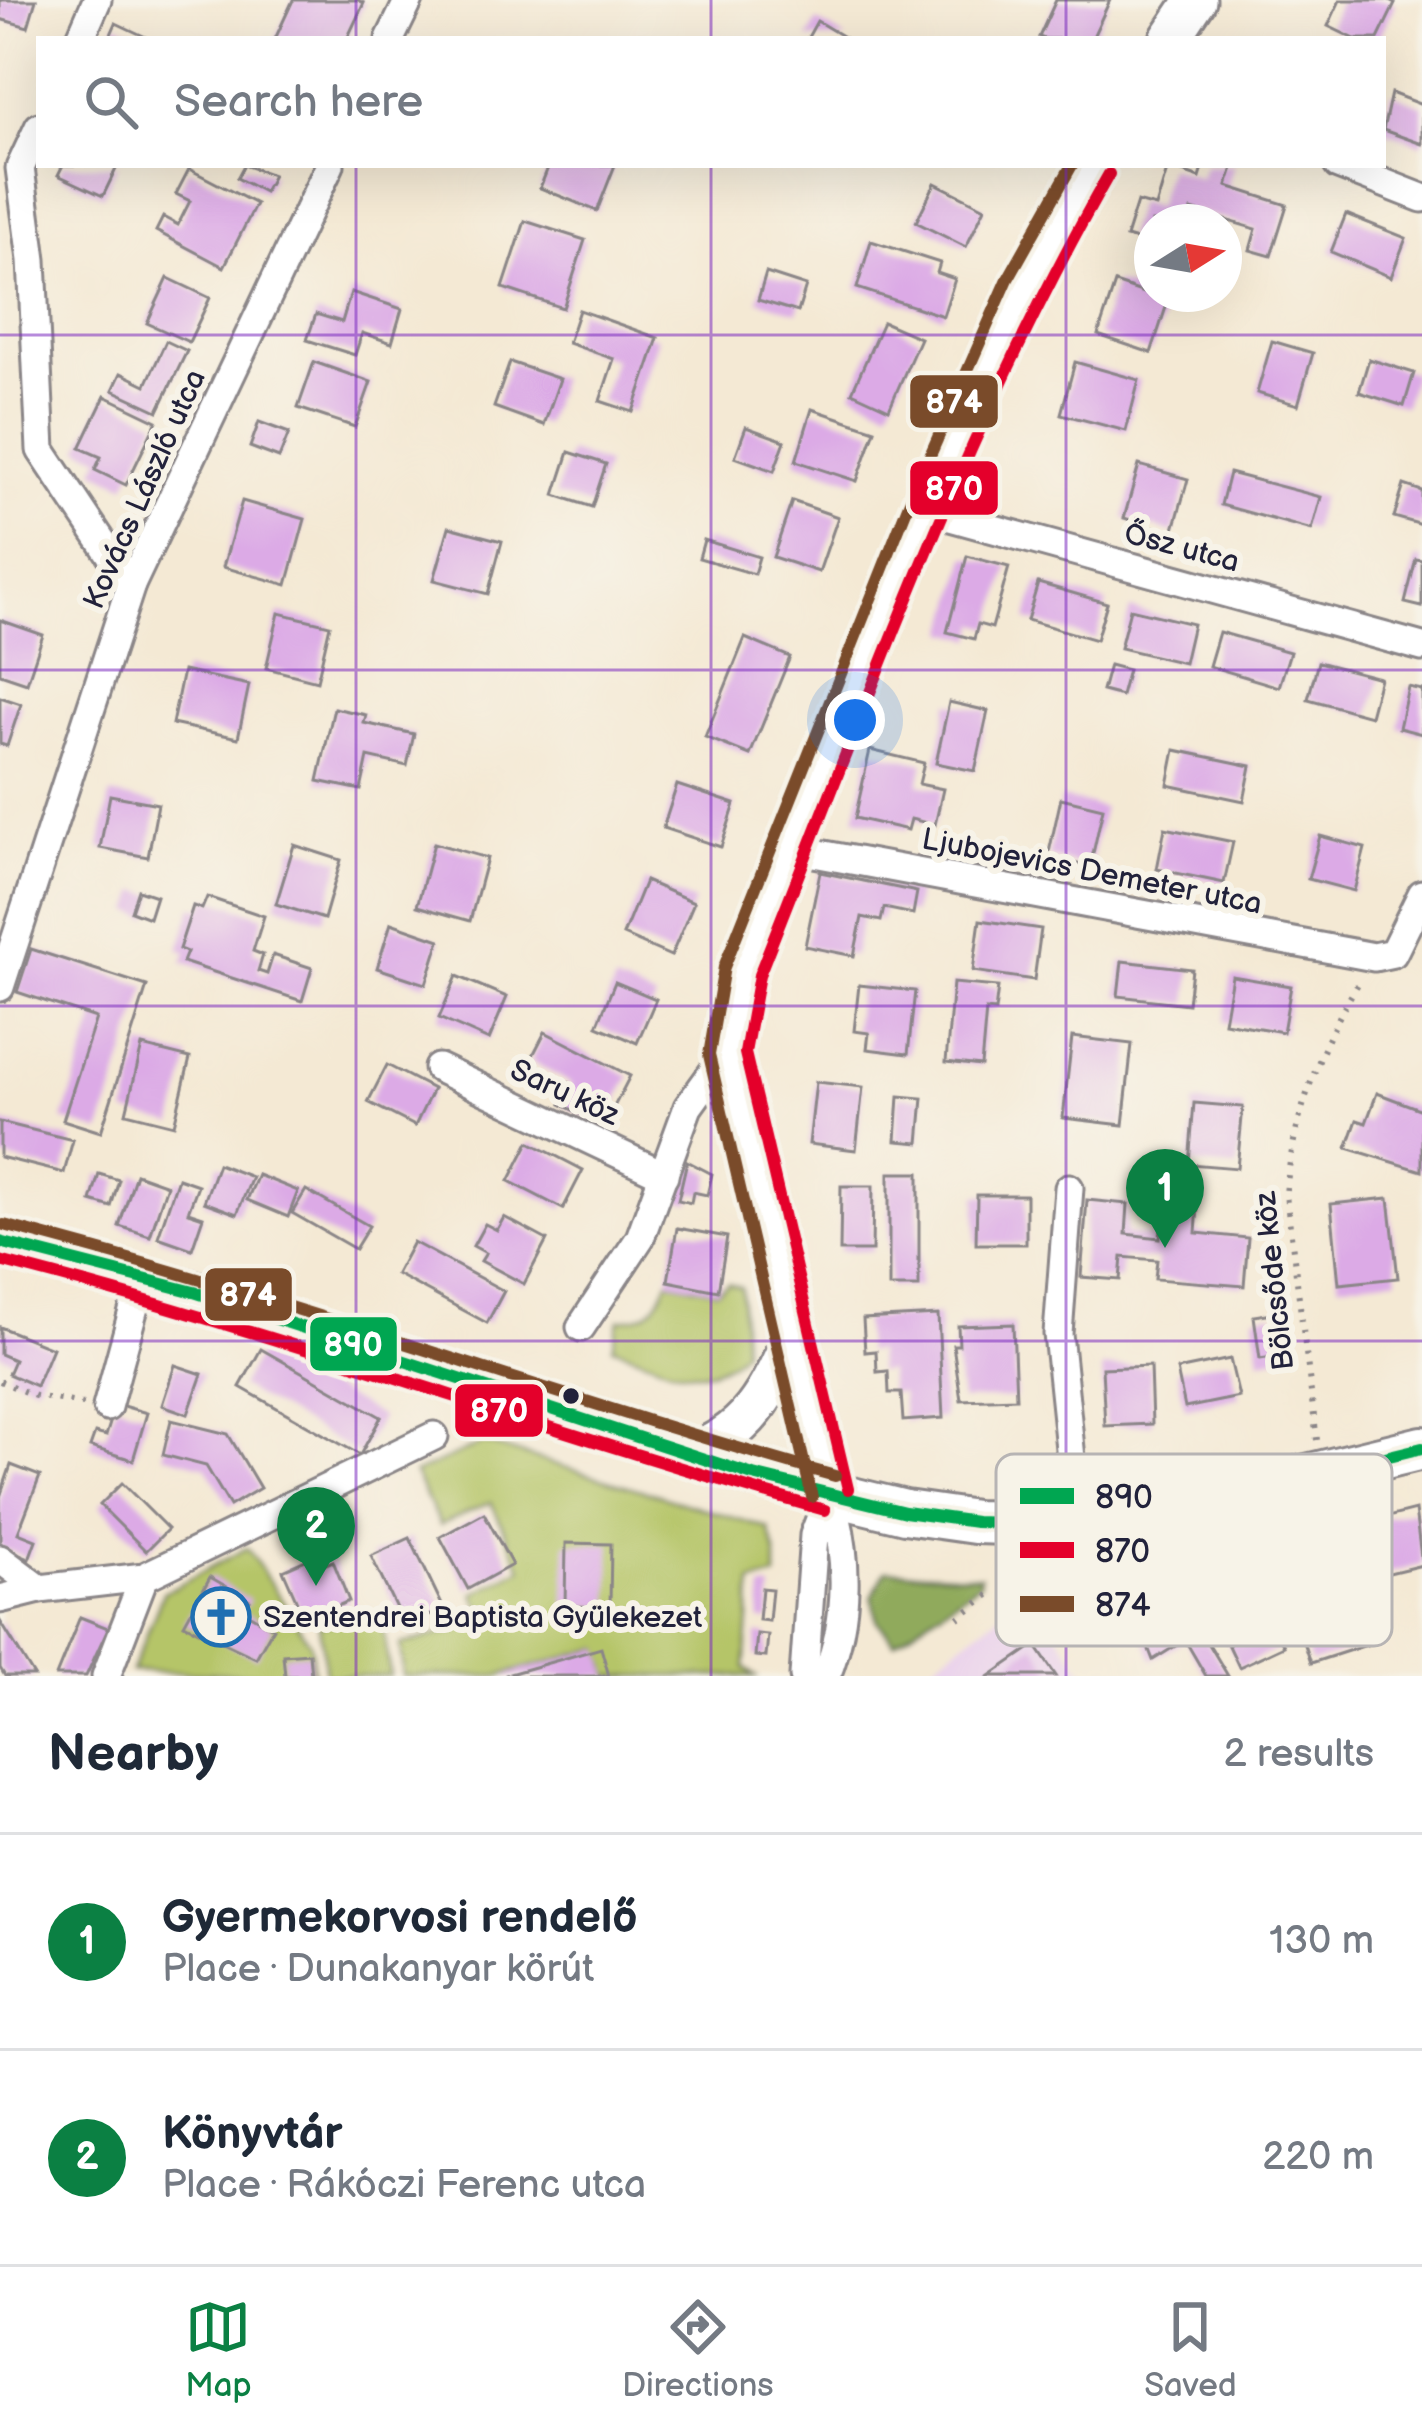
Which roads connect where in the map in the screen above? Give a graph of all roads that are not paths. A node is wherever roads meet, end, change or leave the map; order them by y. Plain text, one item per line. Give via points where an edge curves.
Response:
1 (98, 0) edge
2 (409, 0) edge
3 (1196, 0) edge
4 (81, 36) edge
5 (392, 36) edge
6 (1172, 36) edge
7 (36, 131) edge
8 (10, 162) edge
9 (329, 168) edge
10 (1091, 168) edge
11 (1346, 168) edge
12 (1422, 198) edge
13 (925, 510) junction
14 (131, 585) junction
15 (1422, 647) edge
16 (787, 848) junction
17 (1422, 894) edge
18 (0, 987) edge
19 (728, 1053) junction
20 (438, 1068) dead end
21 (664, 1175) junction
22 (1069, 1188) dead end
23 (0, 1242) edge
24 (142, 1278) junction
25 (581, 1327) dead end
26 (794, 1333) junction
27 (106, 1407) road end
28 (434, 1436) dead end
29 (1422, 1448) edge
30 (1071, 1454) edge
31 (684, 1455) junction
32 (1392, 1456) edge
33 (830, 1493) junction
34 (996, 1523) edge
35 (0, 1559) edge
36 (144, 1577) junction
37 (40, 1589) junction
38 (0, 1599) edge
39 (106, 1676) edge
40 (804, 1676) edge
41 (826, 1676) edge

1 - 4 street
2 - 5 street
3 - 6 main road
7 - 8 street
8 - 14 street via 32,260 40,450
9 - 14 street, Kovács László utca
10 - 13 main road via 1024,286
11 - 12 street
13 - 15 street, Ősz utca
13 - 16 main road
14 - 18 street, Kovács László utca
16 - 17 street, Ljubojevics Demeter utca via 1379,958 1393,953
16 - 19 main road via 742,970
19 - 21 street via 688,1107
19 - 26 main road
20 - 21 street, Saru köz
21 - 25 street via 640,1238
22 - 30 street via 1058,1334
23 - 24 main road
24 - 27 street
24 - 31 main road
26 - 31 main road via 746,1424
26 - 33 main road
28 - 36 street
29 - 32 main road
31 - 33 main road
33 - 34 main road
33 - 40 street via 814,1534
33 - 41 street via 847,1546 837,1648
35 - 37 street
36 - 37 street
36 - 39 street
37 - 38 street

